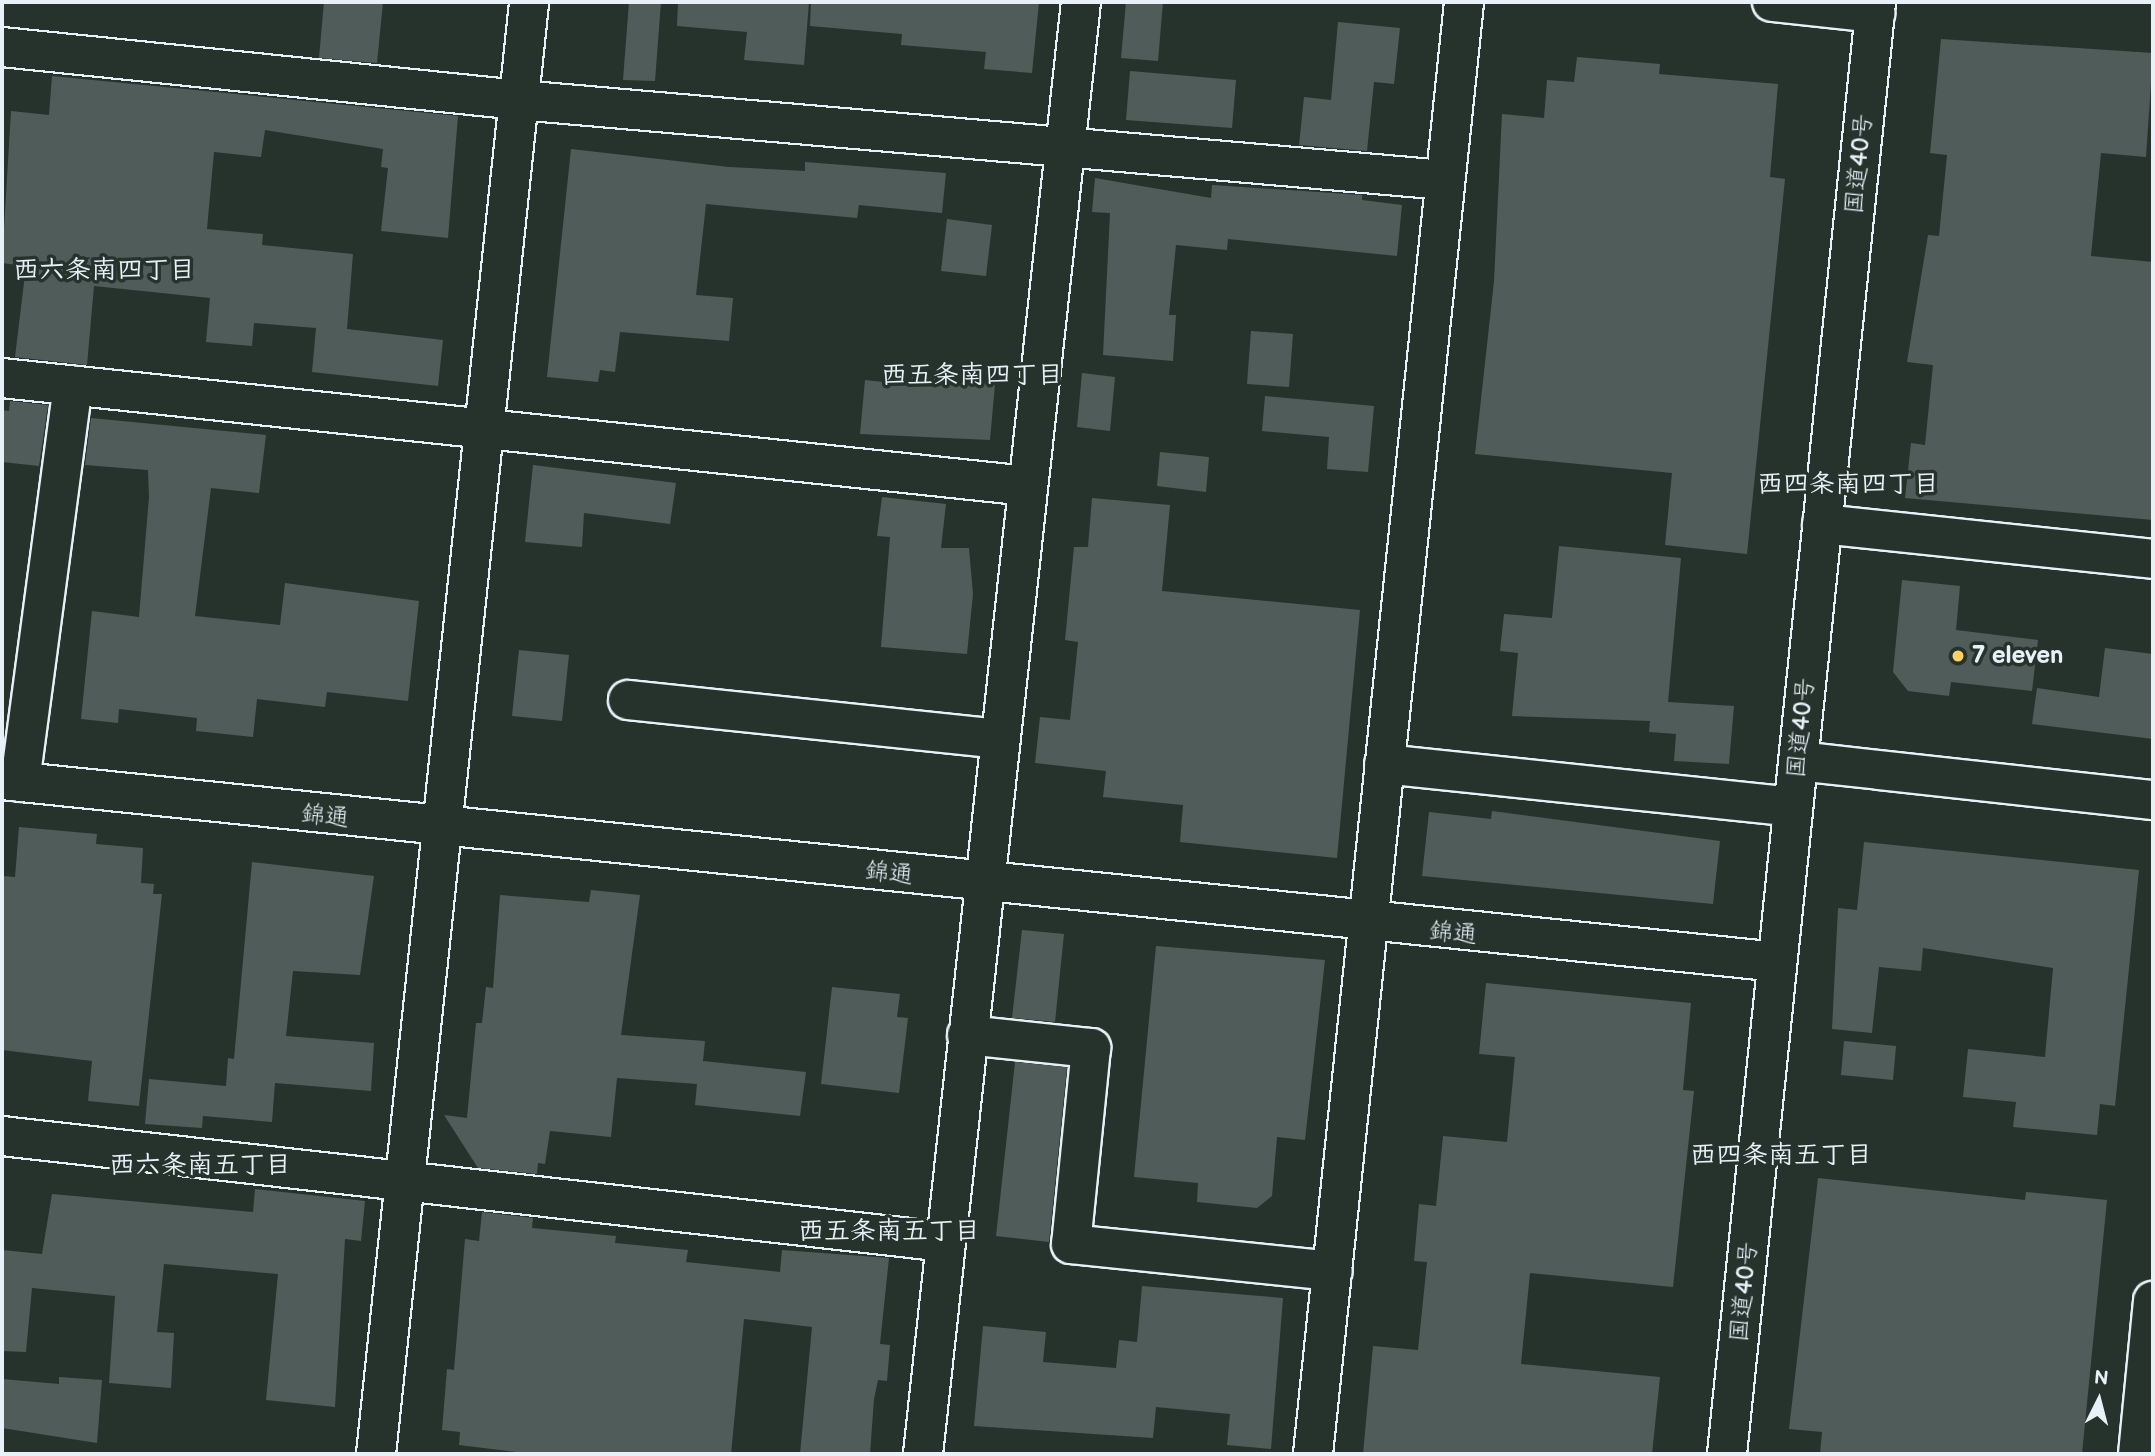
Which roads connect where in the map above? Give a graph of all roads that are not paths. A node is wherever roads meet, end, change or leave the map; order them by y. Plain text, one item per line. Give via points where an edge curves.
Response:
1 (529, 2) edge
2 (1081, 2) edge
3 (1464, 2) edge
4 (1772, 2) edge
5 (1875, 7) edge
6 (2, 47) edge
7 (519, 100) junction
8 (1066, 150) junction
9 (1445, 180) junction
10 (2, 378) edge
11 (73, 386) junction
12 (483, 432) junction
13 (1027, 486) junction
14 (1822, 524) junction
15 (2153, 559) edge
16 (628, 700) dead end
17 (999, 739) junction
18 (2, 747) edge
19 (1798, 761) junction
20 (1384, 764) junction
21 (11, 781) edge
22 (2153, 800) edge
23 (1793, 807) junction
24 (440, 828) junction
25 (983, 882) junction
26 (1368, 925) junction
27 (1777, 962) junction
28 (967, 1034) junction
29 (2, 1136) edge
30 (404, 1179) junction
31 (945, 1242) junction
32 (1333, 1270) junction
33 (2153, 1301) edge
34 (376, 1454) edge
35 (923, 1454) edge
36 (1313, 1454) edge
37 (1727, 1454) edge
38 (2138, 1454) edge

1 - 7 main road
2 - 8 main road
3 - 9 main road
4 - 5 main road
5 - 14 main road, 国道40号
6 - 7 main road
7 - 8 main road
7 - 12 main road
8 - 9 main road
8 - 13 main road
9 - 20 main road
10 - 11 main road
11 - 12 main road
11 - 21 main road
12 - 13 main road
12 - 24 main road
13 - 17 main road
14 - 15 main road
14 - 19 main road, 国道40号
16 - 17 main road
17 - 25 main road
18 - 21 main road
19 - 22 main road
19 - 23 main road, 国道40号
20 - 23 main road
20 - 26 main road
21 - 24 main road, 錦通
23 - 27 main road, 国道40号
24 - 25 main road, 錦通
24 - 30 main road
25 - 26 main road, 錦通
25 - 28 main road
26 - 27 main road, 錦通
26 - 32 main road
27 - 37 main road, 国道40号
28 - 31 main road
28 - 32 main road via 1091,1048 1071,1244
29 - 30 main road
30 - 31 main road
30 - 34 main road
31 - 35 main road
32 - 36 main road
33 - 38 main road

